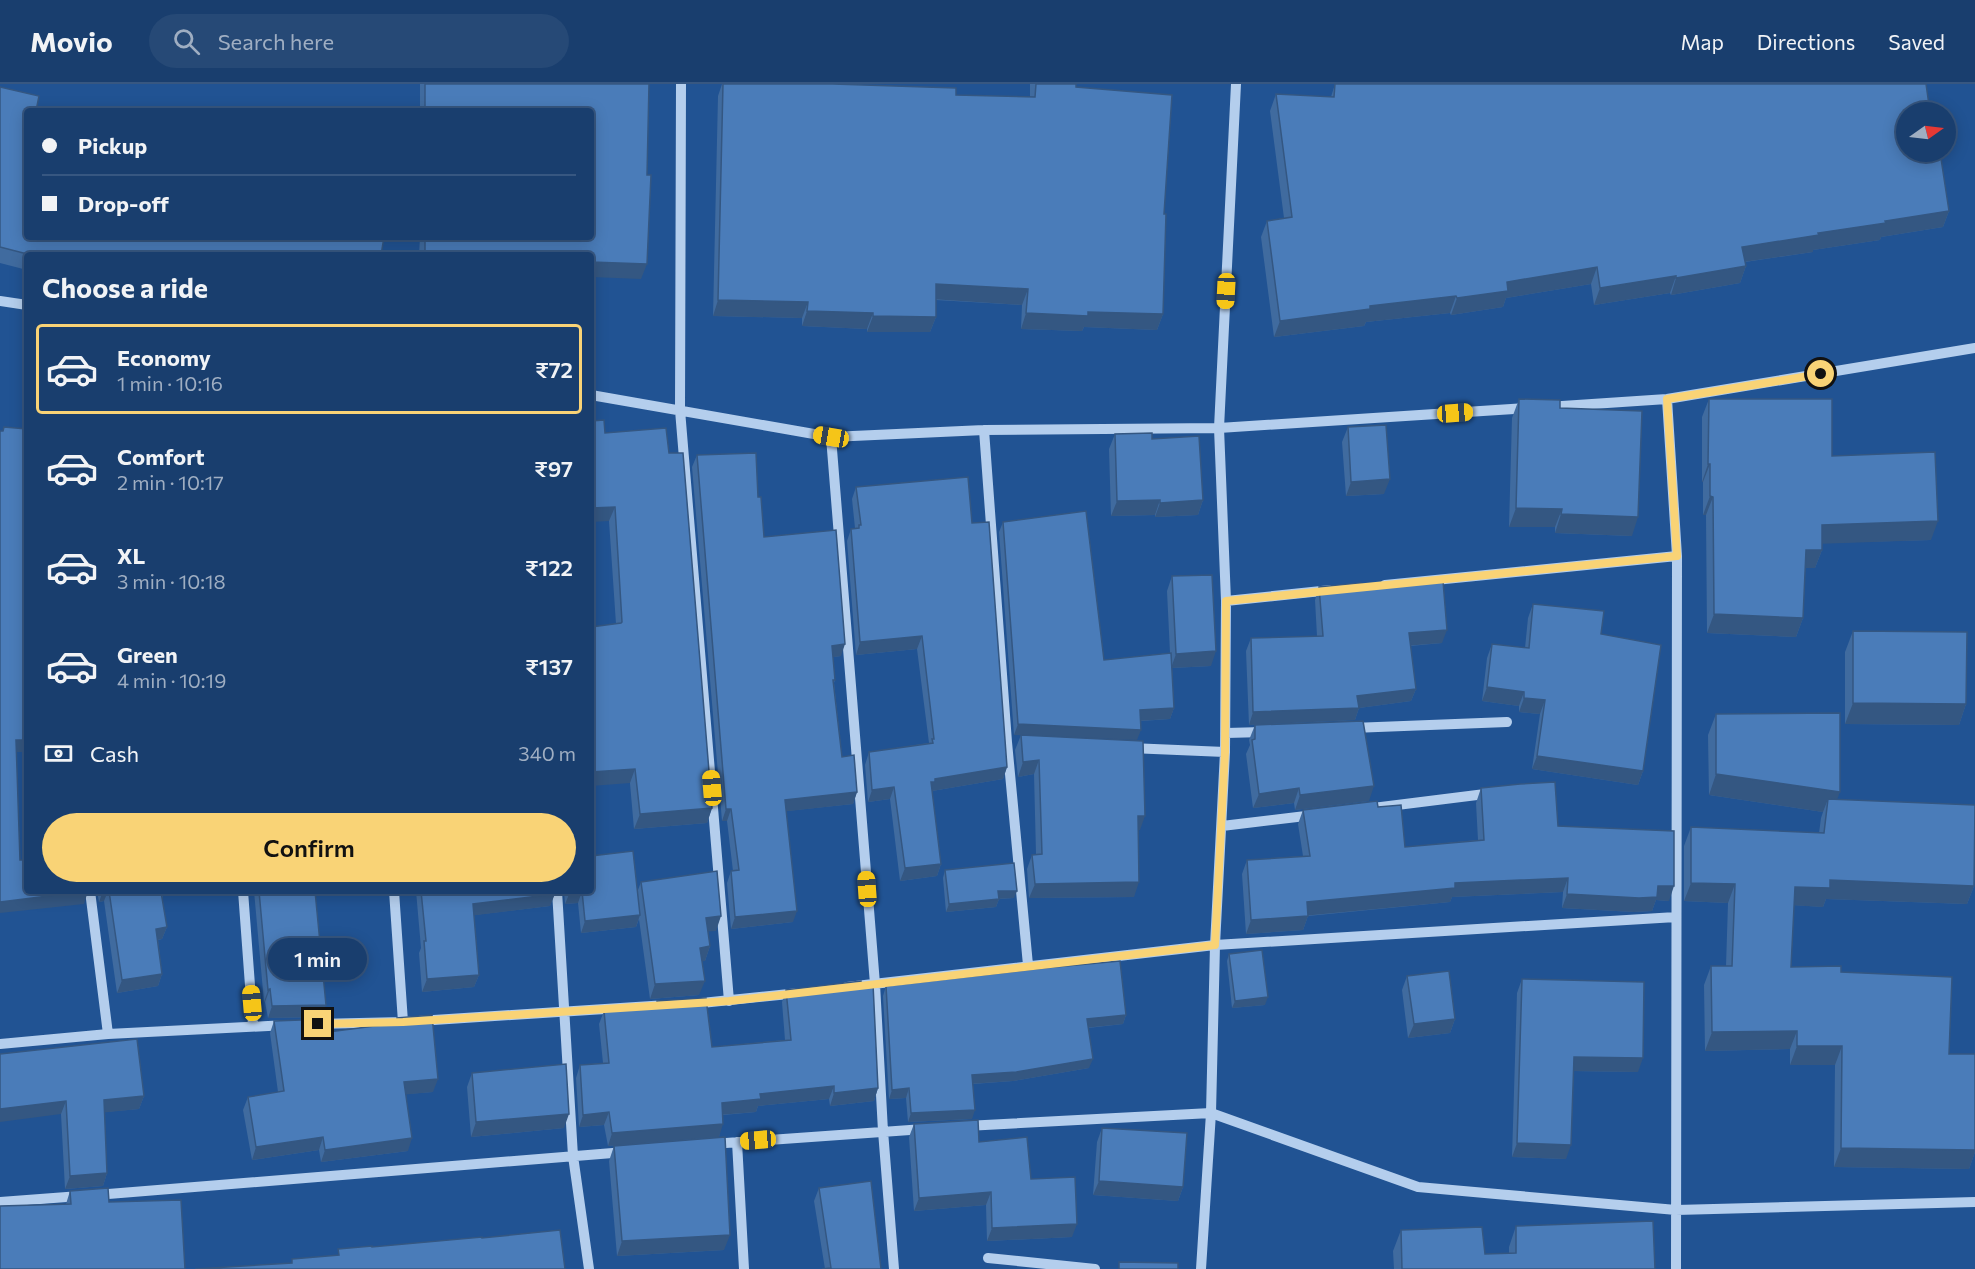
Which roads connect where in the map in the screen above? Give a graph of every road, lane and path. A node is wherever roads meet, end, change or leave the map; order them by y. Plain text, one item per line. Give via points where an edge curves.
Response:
1 (681, 84) edge
2 (1236, 84) edge
3 (0, 302) edge
4 (24, 305) edge
5 (1975, 348) edge
6 (594, 396) edge
7 (1667, 399) junction
8 (680, 410) junction
9 (1220, 428) junction
10 (984, 430) junction
11 (831, 437) junction
12 (1677, 556) junction
13 (1369, 587) edge
14 (1345, 589) edge
15 (1226, 601) junction
16 (1507, 722) dead end
17 (1343, 729) edge
18 (1272, 731) edge
19 (1226, 733) junction
20 (1122, 747) edge
21 (1225, 752) junction
22 (1506, 791) edge
23 (1352, 810) edge
24 (1328, 813) edge
25 (1222, 826) junction
26 (90, 894) edge
27 (243, 894) edge
28 (394, 894) edge
29 (556, 894) edge
30 (1676, 916) junction
31 (1215, 945) junction
32 (1028, 966) junction
33 (875, 984) junction
34 (830, 989) edge
35 (808, 992) edge
36 (729, 1001) junction
37 (564, 1012) junction
38 (403, 1022) junction
39 (253, 1026) junction
40 (108, 1034) junction
41 (0, 1044) edge
42 (1211, 1113) junction
43 (953, 1127) edge
44 (930, 1128) edge
45 (883, 1131) junction
46 (737, 1142) junction
47 (702, 1145) edge
48 (632, 1151) edge
49 (573, 1156) junction
50 (0, 1202) edge
51 (1975, 1202) edge
52 (1676, 1210) junction
53 (988, 1258) dead end
54 (589, 1269) edge
55 (744, 1269) edge
56 (894, 1269) edge
57 (1095, 1269) edge
58 (1201, 1269) edge
59 (1676, 1269) edge

1 - 8 street
2 - 9 street
3 - 4 street
5 - 7 street
6 - 8 street
7 - 9 street
7 - 12 street
8 - 11 street
8 - 36 street
9 - 10 street
9 - 15 street
10 - 11 street
10 - 32 street via 1013,742
11 - 33 street
12 - 13 street
12 - 30 street
14 - 15 street
15 - 19 street
16 - 17 street
18 - 19 street
19 - 21 street
20 - 21 street
21 - 25 street
22 - 23 street
24 - 25 street
25 - 31 street
26 - 40 street
27 - 39 street
28 - 38 street
29 - 37 street
30 - 31 street
30 - 52 street
31 - 32 street
31 - 42 street
32 - 33 street
33 - 34 street
33 - 45 street
35 - 36 street
36 - 37 street
37 - 38 street
37 - 49 street
38 - 39 street
39 - 40 street
40 - 41 street
42 - 43 street
42 - 52 street via 1418,1187
42 - 58 street
44 - 45 street
45 - 46 street
45 - 56 street
46 - 47 street
46 - 55 street
48 - 49 street
49 - 50 street
49 - 54 street
51 - 52 street
52 - 59 street
53 - 57 street

